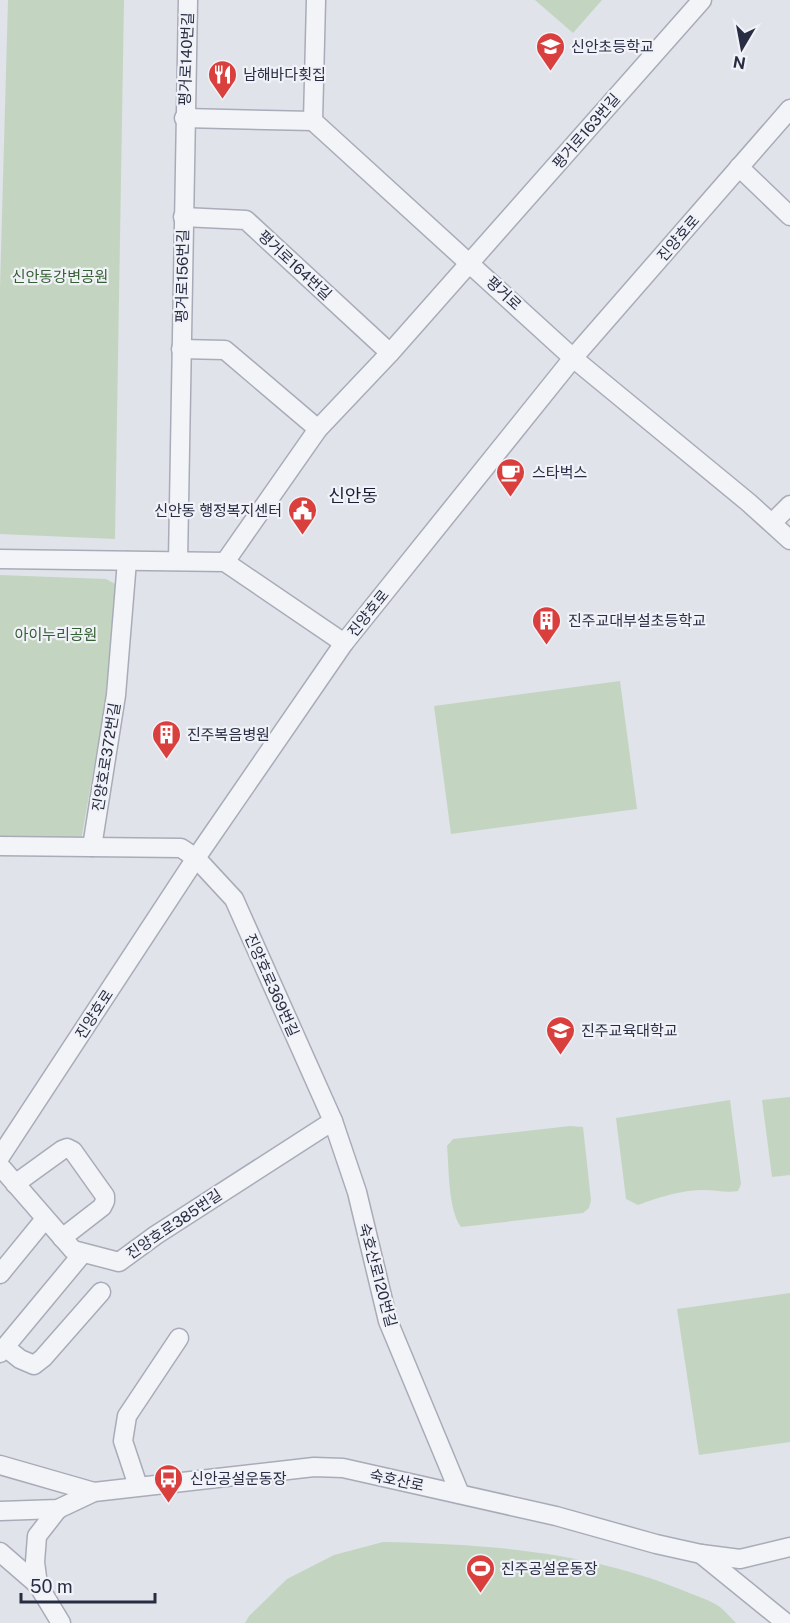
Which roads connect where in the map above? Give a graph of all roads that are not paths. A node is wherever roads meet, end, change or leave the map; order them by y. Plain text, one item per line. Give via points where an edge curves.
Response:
1 (188, 0) edge
2 (316, 0) edge
3 (702, 0) edge
4 (790, 109) edge
5 (184, 118) junction
6 (313, 121) junction
7 (739, 167) junction
8 (790, 216) edge
9 (183, 217) junction
10 (471, 263) junction
11 (181, 349) junction
12 (390, 353) junction
13 (573, 358) junction
14 (318, 429) junction
15 (790, 505) edge
16 (772, 523) junction
17 (790, 540) edge
18 (0, 559) edge
19 (127, 561) junction
20 (178, 561) junction
21 (225, 562) junction
22 (344, 642) junction
23 (0, 846) edge
24 (92, 846) junction
25 (196, 858) junction
26 (333, 1121) junction
27 (0, 1157) edge
28 (0, 1166) edge
29 (15, 1184) junction
30 (45, 1219) junction
31 (62, 1238) junction
32 (83, 1253) junction
33 (0, 1274) edge
34 (101, 1292) dead end
35 (178, 1338) dead end
36 (2, 1350) edge
37 (0, 1465) edge
38 (138, 1486) junction
39 (94, 1492) junction
40 (460, 1494) junction
41 (58, 1509) junction
42 (0, 1510) edge
43 (790, 1548) edge
44 (0, 1552) edge
45 (701, 1554) junction
46 (38, 1585) junction
47 (61, 1623) edge
48 (786, 1623) edge

1 - 5 street, 평거로140번길
2 - 6 street
3 - 10 street, 평거로163번길
4 - 7 street, 진양호로
5 - 6 street
5 - 9 street, 평거로156번길
6 - 10 street, 평거로
7 - 8 street
7 - 13 street, 진양호로
9 - 11 street, 평거로156번길
9 - 12 street, 평거로164번길 via 246,220
10 - 12 street
10 - 13 street, 평거로
11 - 14 street via 225,350
11 - 20 street, 평거로156번길
12 - 14 street
13 - 16 street, 평거로
13 - 22 street, 진양호로
14 - 21 street
15 - 16 street
16 - 17 street, 평거로
18 - 19 street
19 - 20 street
19 - 24 street, 진양호로372번길 via 116,695
20 - 21 street
21 - 22 street
22 - 25 street, 진양호로
23 - 24 street
24 - 25 street via 181,848
25 - 26 street, 진양호로369번길 via 234,899
25 - 27 street, 진양호로
26 - 32 street, 진양호로385번길 via 119,1262
26 - 40 street, 숙호산로120번길 via 357,1192 388,1321
28 - 29 street, 진양호로385번길
29 - 30 street, 진양호로385번길
29 - 31 street via 62,1149 73,1151 105,1196 105,1202
30 - 31 street, 진양호로385번길
30 - 33 street
31 - 32 street, 진양호로385번길 via 73,1250
32 - 36 street
34 - 36 street via 34,1365
35 - 38 street via 128,1416 123,1441
37 - 39 street
38 - 39 street, 숙호산로
38 - 40 street, 숙호산로 via 324,1467
39 - 41 street, 숙호산로
40 - 45 street, 숙호산로
41 - 42 street, 숙호산로
41 - 46 street via 37,1536
43 - 45 street, 숙호산로 via 740,1559
44 - 46 street
45 - 48 street
46 - 47 street

